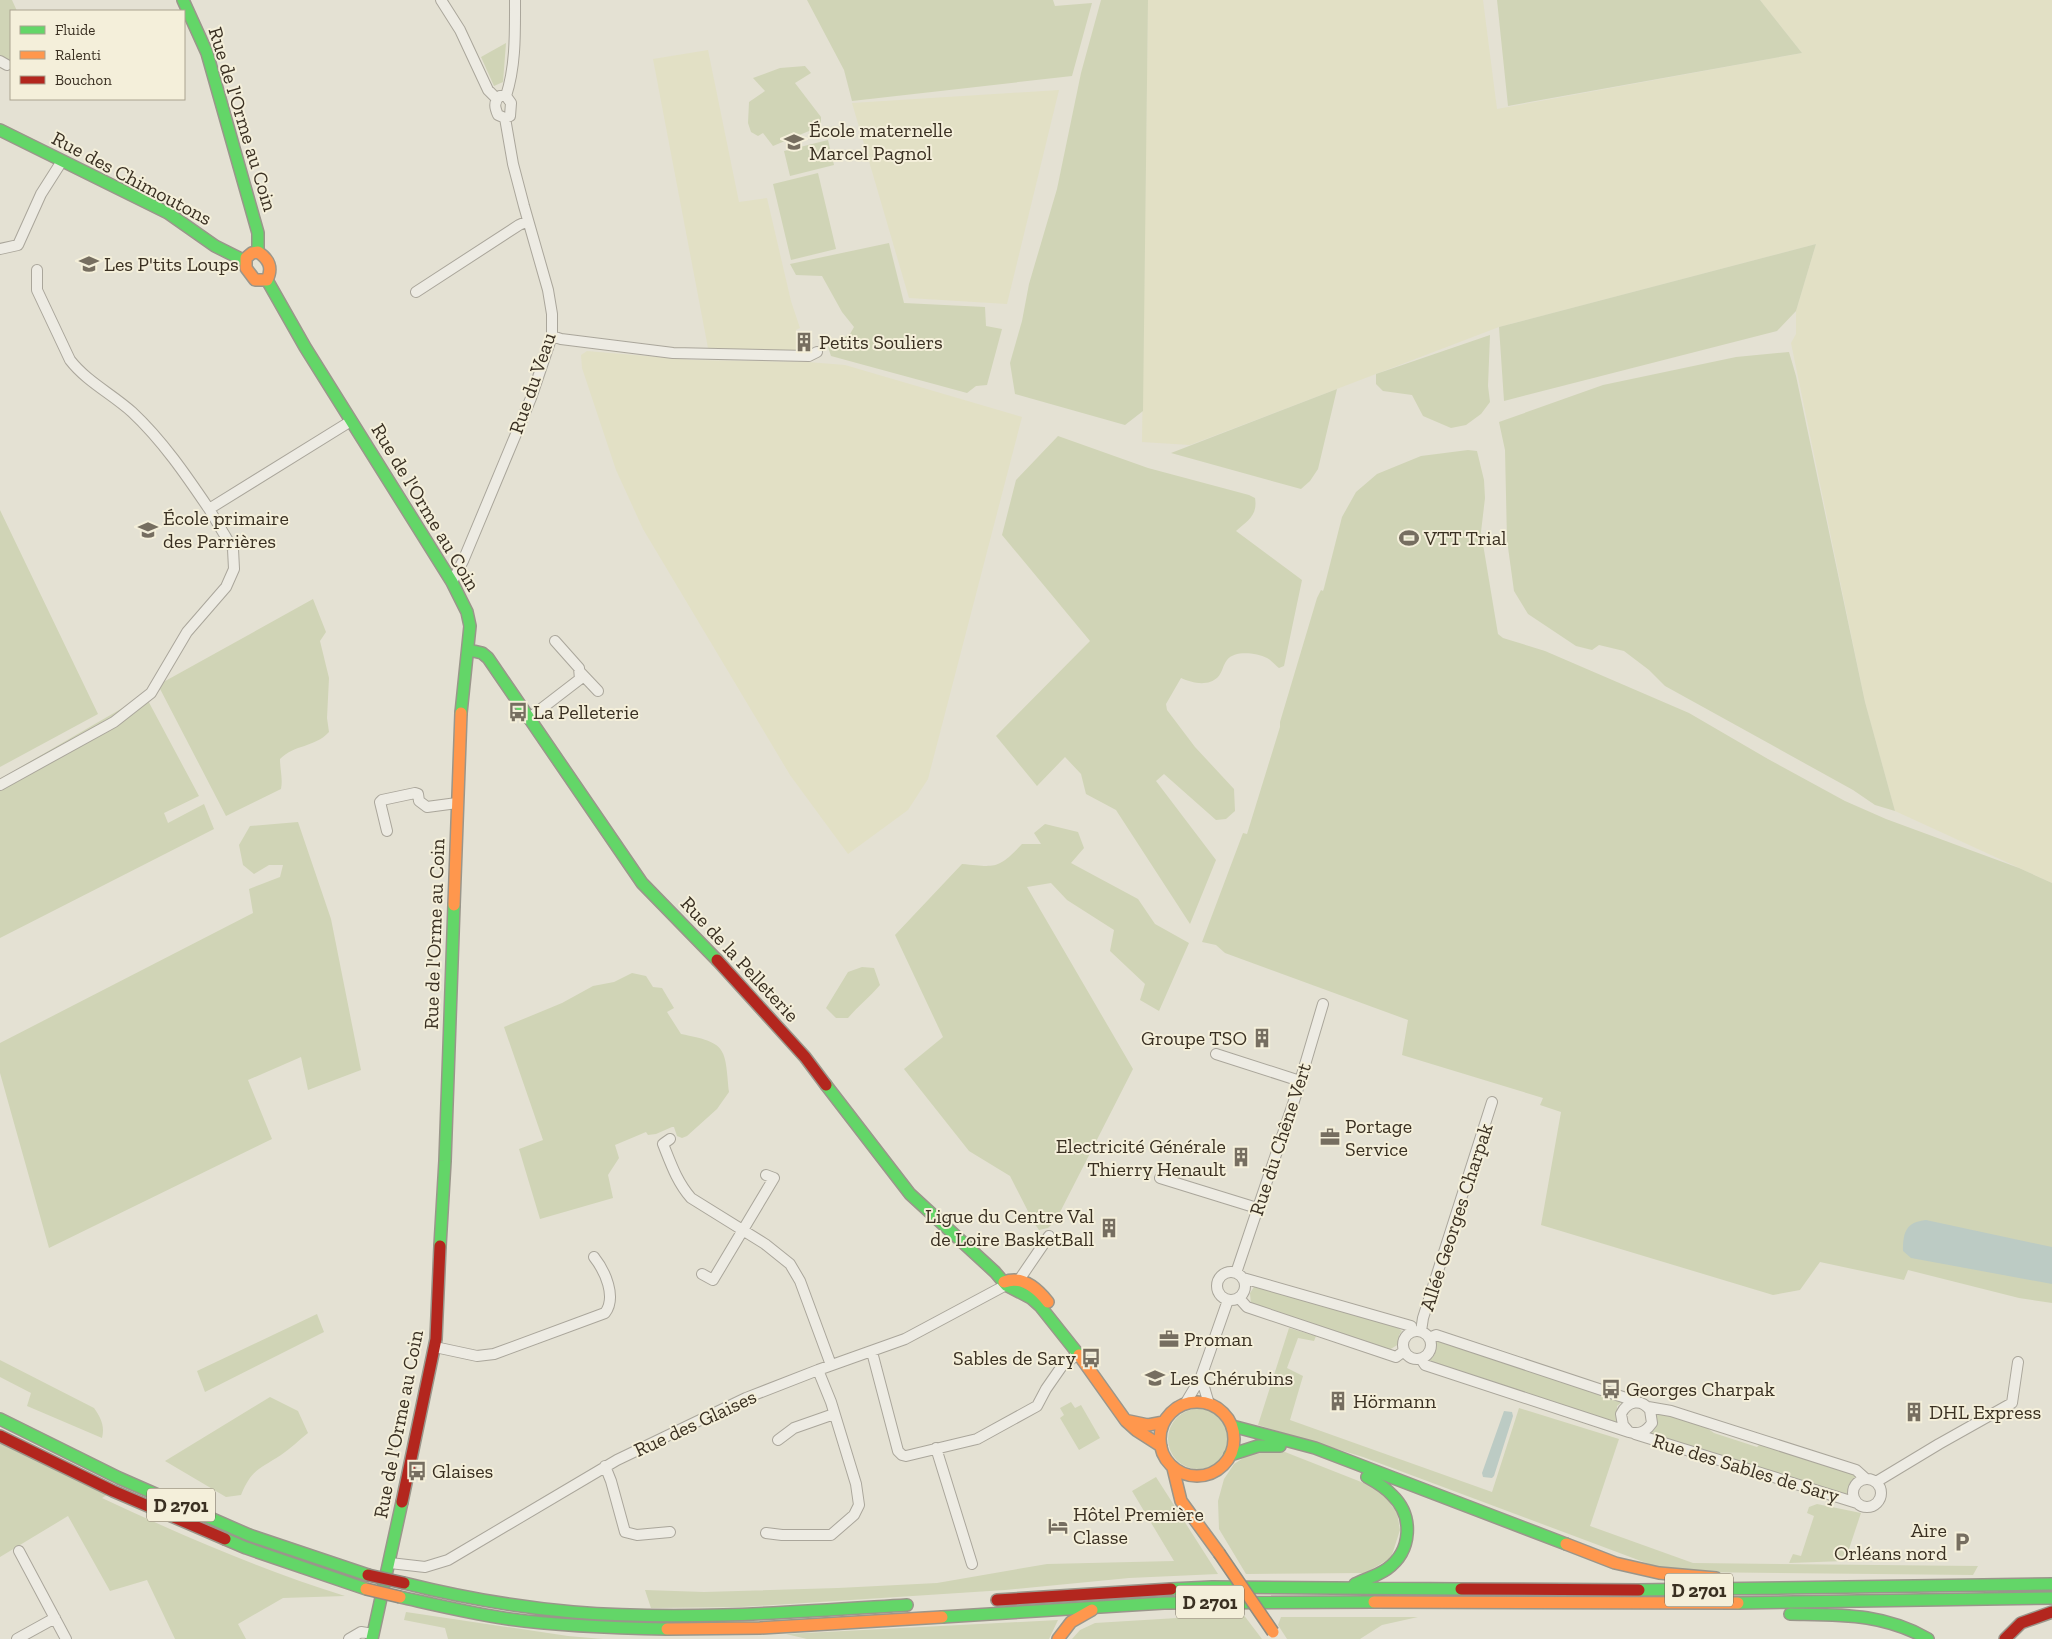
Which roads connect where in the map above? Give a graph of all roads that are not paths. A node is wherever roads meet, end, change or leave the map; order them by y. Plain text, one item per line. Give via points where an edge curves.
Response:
1 (183, 0) edge
2 (441, 0) edge
3 (515, 0) edge
4 (502, 97) junction
5 (505, 118) junction
6 (0, 130) edge
7 (62, 161) junction
8 (528, 221) junction
9 (0, 249) edge
10 (258, 252) junction
11 (245, 261) junction
12 (37, 270) dead end
13 (267, 280) junction
14 (416, 292) dead end
15 (552, 336) junction
16 (817, 352) dead end
17 (351, 421) junction
18 (210, 509) junction
19 (452, 582) junction
20 (555, 640) dead end
21 (469, 650) junction
22 (580, 672) junction
23 (598, 691) dead end
24 (528, 719) junction
25 (0, 785) edge
26 (458, 803) junction
27 (387, 830) dead end
28 (1323, 1004) dead end
29 (1216, 1054) dead end
30 (1300, 1081) junction
31 (1492, 1102) dead end
32 (670, 1139) dead end
33 (766, 1174) dead end
34 (1160, 1178) dead end
35 (1257, 1208) junction
36 (743, 1232) junction
37 (1049, 1236) dead end
38 (594, 1257) dead end
39 (702, 1274) dead end
40 (1239, 1275) junction
41 (1019, 1280) junction
42 (1005, 1283) junction
43 (1239, 1298) junction
44 (1228, 1300) junction
45 (1420, 1334) junction
46 (1067, 1338) junction
47 (435, 1347) junction
48 (1404, 1351) junction
49 (872, 1352) junction
50 (1078, 1354) junction
51 (1421, 1359) junction
52 (2018, 1362) dead end
53 (831, 1366) junction
54 (818, 1370) junction
55 (1201, 1377) junction
56 (1185, 1404) junction
57 (1209, 1404) junction
58 (1645, 1405) junction
59 (834, 1414) junction
60 (0, 1419) edge
61 (1126, 1421) junction
62 (1164, 1422) junction
63 (1232, 1426) junction
64 (1632, 1432) junction
65 (0, 1436) edge
66 (778, 1440) dead end
67 (1161, 1446) junction
68 (936, 1448) junction
69 (1230, 1455) junction
70 (605, 1466) junction
71 (1173, 1468) junction
72 (1197, 1476) junction
73 (1866, 1479) junction
74 (1876, 1482) junction
75 (1857, 1503) junction
76 (1187, 1510) junction
77 (670, 1532) dead end
78 (766, 1533) dead end
79 (19, 1551) dead end
80 (390, 1563) junction
81 (972, 1564) dead end
82 (2052, 1584) edge
83 (1346, 1587) junction
84 (1904, 1587) junction
85 (2052, 1598) edge
86 (983, 1601) dead end
87 (1725, 1603) junction
88 (914, 1605) dead end
89 (1096, 1607) junction
90 (2052, 1612) edge
91 (55, 1618) junction
92 (695, 1630) junction
93 (372, 1636) edge
94 (1276, 1636) edge
95 (17, 1639) edge
96 (66, 1639) edge
97 (348, 1639) edge
98 (737, 1639) edge
99 (1058, 1639) edge
100 (1928, 1639) edge
101 (2005, 1639) edge

1 - 10 main road, Rue de l'Orme au Coin via 207,53 217,86 256,226
2 - 4 street via 460,30 488,90
3 - 4 street, Rue du Veau via 512,79
4 - 5 street, Rue du Veau via 495,106 498,115
4 - 5 street, Rue du Veau via 511,103 510,116
5 - 8 street, Rue du Veau
6 - 7 main road, Rue des Chimoutons
7 - 9 street via 41,194 18,245
7 - 11 main road, Rue des Chimoutons via 169,214 229,255
8 - 14 street
8 - 15 street, Rue du Veau via 548,290
10 - 11 main road via 248,255
10 - 13 main road via 269,263 271,272
11 - 13 main road via 251,278 258,282
12 - 18 street via 37,290 70,360 145,424
13 - 17 main road, Rue de l'Orme au Coin
15 - 16 street via 673,353 809,356
15 - 19 street, Rue du Veau via 531,398
17 - 18 street
17 - 19 main road, Rue de l'Orme au Coin
18 - 25 street via 233,549 234,569 226,586 187,632 151,692 114,722
19 - 21 main road, Rue de l'Orme au Coin via 469,618
20 - 22 street
21 - 24 main road, Rue de la Pelleterie via 488,658
21 - 26 main road, Rue de l'Orme au Coin via 460,728
22 - 23 street
22 - 24 street via 577,683
24 - 42 main road, Rue de la Pelleterie via 642,883 805,1056 910,1194
26 - 27 street via 428,807 414,793 382,800
26 - 47 main road, Rue de l'Orme au Coin
28 - 30 street, Rue du Chêne Vert
29 - 30 street
30 - 35 street, Rue du Chêne Vert
31 - 45 street, Allée Georges Charpak
32 - 36 street via 664,1144 682,1187 691,1198
33 - 36 street via 774,1178
34 - 35 street
35 - 40 street, Rue du Chêne Vert
36 - 39 street via 713,1280
36 - 53 street via 783,1257 796,1273
37 - 41 street
38 - 47 street via 600,1264 610,1293 605,1313 494,1354 478,1356
40 - 43 street via 1245,1290
40 - 44 street via 1232,1271 1217,1282 1219,1292
40 - 45 street, Rue des Sables de Sary via 1411,1326
41 - 42 main road
41 - 46 main road, Rue de la Pelleterie via 1043,1295
42 - 46 main road, Rue de la Pelleterie via 1031,1298
42 - 49 street, Rue des Glaises via 905,1339
43 - 44 street
43 - 48 street via 1247,1307 1396,1357
44 - 55 street
45 - 48 street via 1403,1340
45 - 51 street via 1431,1348 1430,1353
45 - 58 street, Rue des Sables de Sary via 1436,1335
46 - 50 main road, Rue de la Pelleterie
47 - 80 main road, Rue de l'Orme au Coin
48 - 51 street via 1411,1359
49 - 53 street, Rue des Glaises
49 - 68 street via 898,1451 906,1456
50 - 61 main road, Rue de la Pelleterie
50 - 68 street via 1062,1366 1037,1406 977,1439
51 - 64 street, Rue des Sables de Sary via 1424,1365
52 - 74 street via 2017,1404 1939,1444
53 - 54 street, Rue des Glaises
54 - 59 street
54 - 70 street, Rue des Glaises via 746,1398
55 - 56 street
55 - 57 street
56 - 57 main road
56 - 62 main road via 1176,1408
57 - 63 main road via 1222,1412
58 - 64 street via 1652,1415 1652,1423 1642,1432
58 - 64 street via 1636,1402 1628,1405 1621,1414 1623,1425
58 - 73 street, Rue des Sables de Sary via 1856,1470
59 - 66 street via 794,1428
59 - 78 street via 858,1495 859,1506 854,1515 831,1535
60 - 88 main road, D 2701, bridge via 119,1478 249,1536 368,1575 462,1597 526,1607 677,1616
61 - 62 main road via 1144,1425
61 - 67 main road, Rue de la Pelleterie
62 - 67 main road
63 - 69 main road via 1234,1446
63 - 84 main road via 1315,1448 1586,1553 1637,1569 1682,1576
64 - 75 street, Rue des Sables de Sary
65 - 92 main road, D 2701, bridge via 114,1491 246,1548 366,1589 460,1611 524,1621
67 - 71 main road
68 - 81 street
69 - 72 main road via 1217,1470
69 - 83 main road via 1270,1444 1296,1449 1354,1470 1388,1489 1397,1498 1404,1510 1408,1533 1398,1559 1376,1575
70 - 77 street via 625,1532 638,1535
70 - 80 street, Rue des Glaises via 448,1560 426,1567
71 - 72 main road
71 - 76 main road via 1178,1493
72 - 76 main road via 1188,1492
73 - 74 street
73 - 75 street via 1854,1487
74 - 75 street via 1881,1490 1878,1503 1866,1507
76 - 94 main road, bridge
79 - 91 street
80 - 93 main road, Rue de l'Orme au Coin
82 - 84 main road, D 2701
83 - 84 main road, D 2701 via 1676,1590
83 - 86 main road, D 2701 via 1174,1588
85 - 87 main road, D 2701
87 - 89 main road, D 2701 via 1259,1601
87 - 100 main road via 1756,1613 1876,1617 1899,1623
89 - 92 main road, D 2701
89 - 99 main road via 1071,1622
90 - 101 main road via 2021,1623
91 - 95 street
91 - 96 street
92 - 98 main road
93 - 97 street via 361,1632

